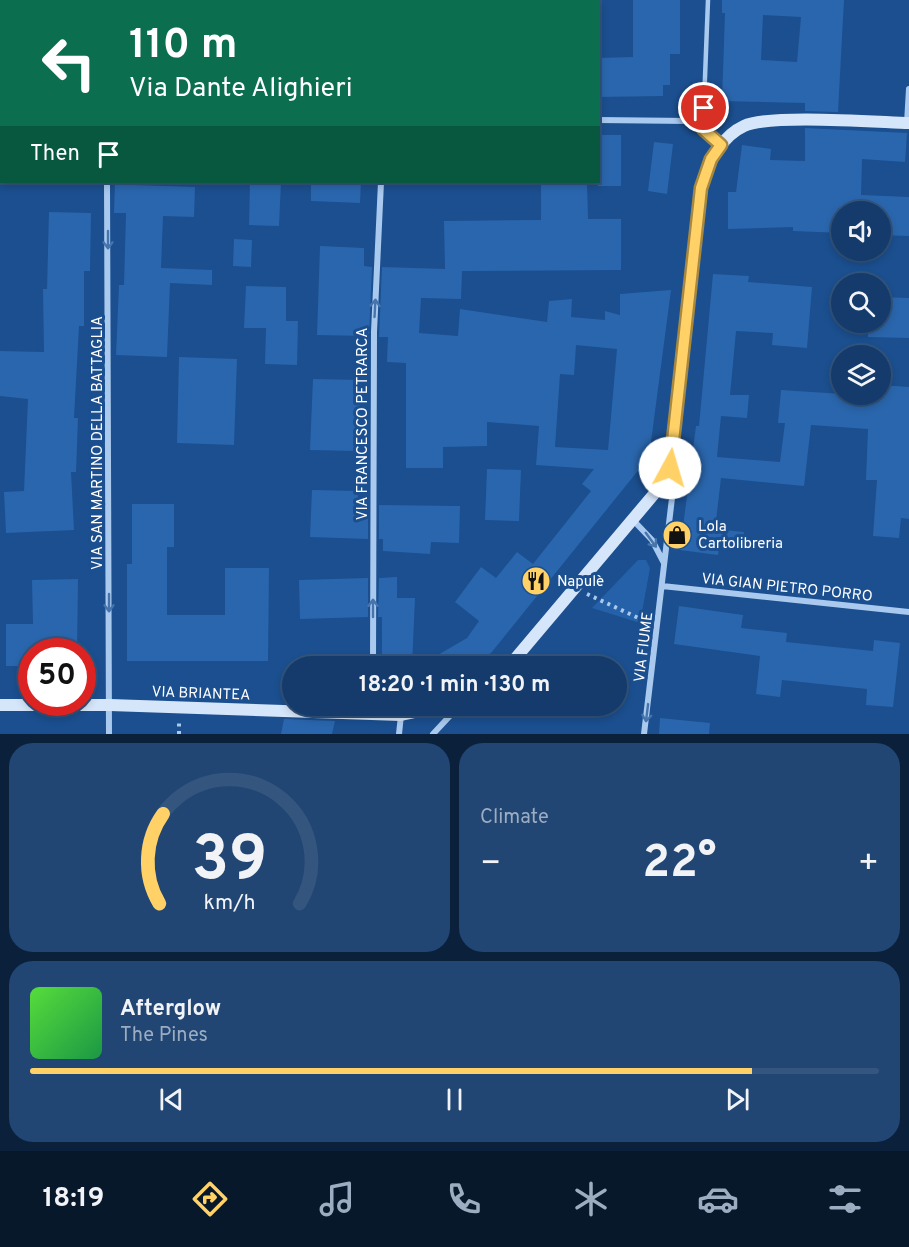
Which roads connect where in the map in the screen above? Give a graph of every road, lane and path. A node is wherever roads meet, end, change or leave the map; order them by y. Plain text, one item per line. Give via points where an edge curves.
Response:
1 (708, 0) edge
2 (909, 89) edge
3 (600, 120) edge
4 (908, 123) edge
5 (703, 129) junction
6 (721, 145) junction
7 (107, 183) edge
8 (381, 183) edge
9 (670, 468) junction
10 (633, 520) junction
11 (665, 563) junction
12 (663, 586) junction
13 (576, 587) junction
14 (909, 612) edge
15 (658, 622) junction
16 (373, 656) edge
17 (517, 656) edge
18 (0, 705) edge
19 (110, 705) junction
20 (282, 708) edge
21 (401, 716) edge
22 (450, 716) edge
23 (110, 734) edge
24 (399, 734) edge
25 (433, 734) edge
26 (644, 734) edge

1 - 5 lane
2 - 4 street
3 - 5 street via 680,120
4 - 6 main road via 759,120 738,129
5 - 6 street
6 - 9 main road via 711,159 701,188
7 -> 19 street, VIA SAN MARTINO DELLA BATTAGLIA
16 -> 8 street, VIA FRANCESCO PETRARCA via 374,332
9 - 10 main road via 666,481
9 - 11 street, VIA FIUME via 672,498
10 -> 11 street via 652,540
10 - 13 main road
11 - 12 street, VIA FIUME
12 - 14 street, VIA GIAN PIETRO PORRO
12 - 15 street, VIA FIUME
13 - 15 path via 644,622
13 - 17 main road
15 -> 26 street, VIA FIUME
18 - 19 main road, VIA BRIANTEA
19 - 20 main road, VIA BRIANTEA
19 - 23 street, VIA SAN MARTINO DELLA BATTAGLIA
21 - 24 street
22 - 25 street

